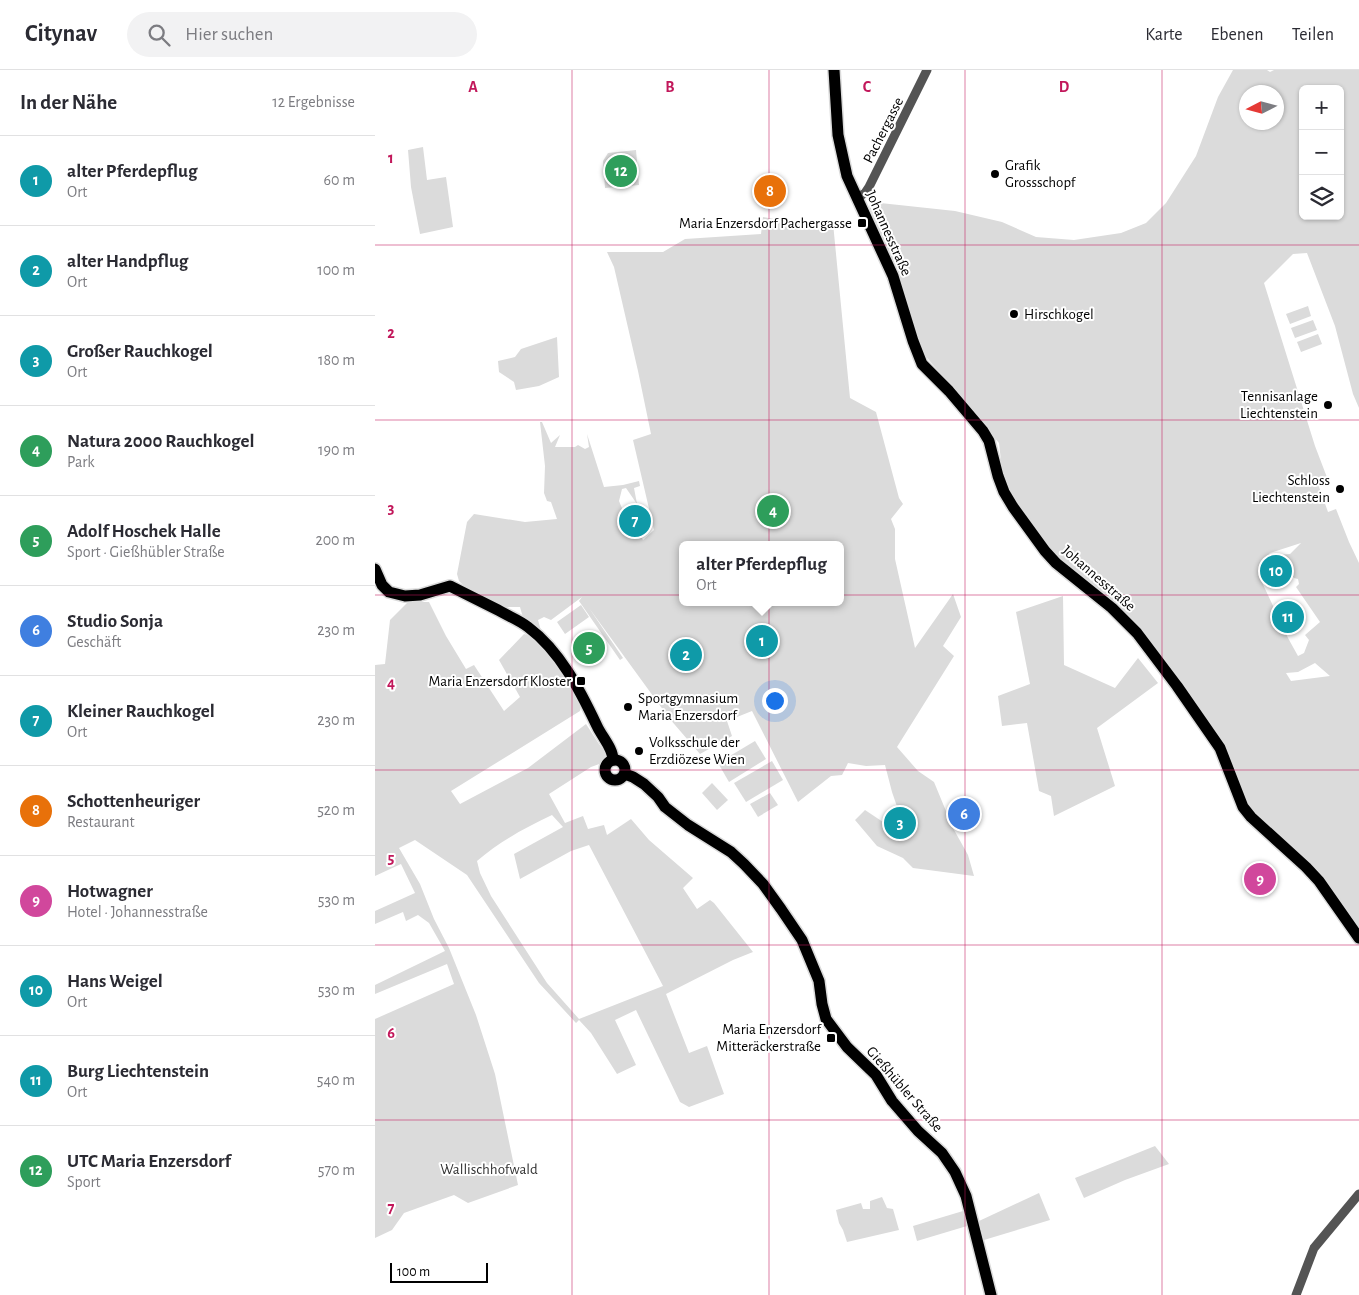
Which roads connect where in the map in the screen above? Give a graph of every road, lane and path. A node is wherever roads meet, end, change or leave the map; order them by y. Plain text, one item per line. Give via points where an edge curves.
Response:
1 (834, 70) edge
2 (927, 70) edge
3 (857, 198) junction
4 (375, 569) edge
5 (613, 760) junction
6 (625, 774) junction
7 (1359, 938) edge
8 (1359, 1194) edge
9 (991, 1295) edge
10 (1296, 1295) edge

1 - 3 main road, Johannesstraße via 838,136 847,176
2 - 3 street, Pachergasse via 869,187
3 - 7 main road, Johannesstraße via 893,276 923,364 983,431 1008,500 1056,563 1112,608 1137,633 1220,748 1243,807 1319,881
4 - 5 main road, Gießhübler Straße via 389,592 420,595 451,586 534,632 561,662 579,691 612,752
5 - 6 main road, Gießhübler Straße via 623,764
5 - 6 main road via 605,767 607,777 615,781
6 - 9 main road, Gießhübler Straße via 644,784 688,825 731,852 763,884 786,916 802,940 819,981 826,1019 955,1172 966,1196
8 - 10 street via 1314,1248

